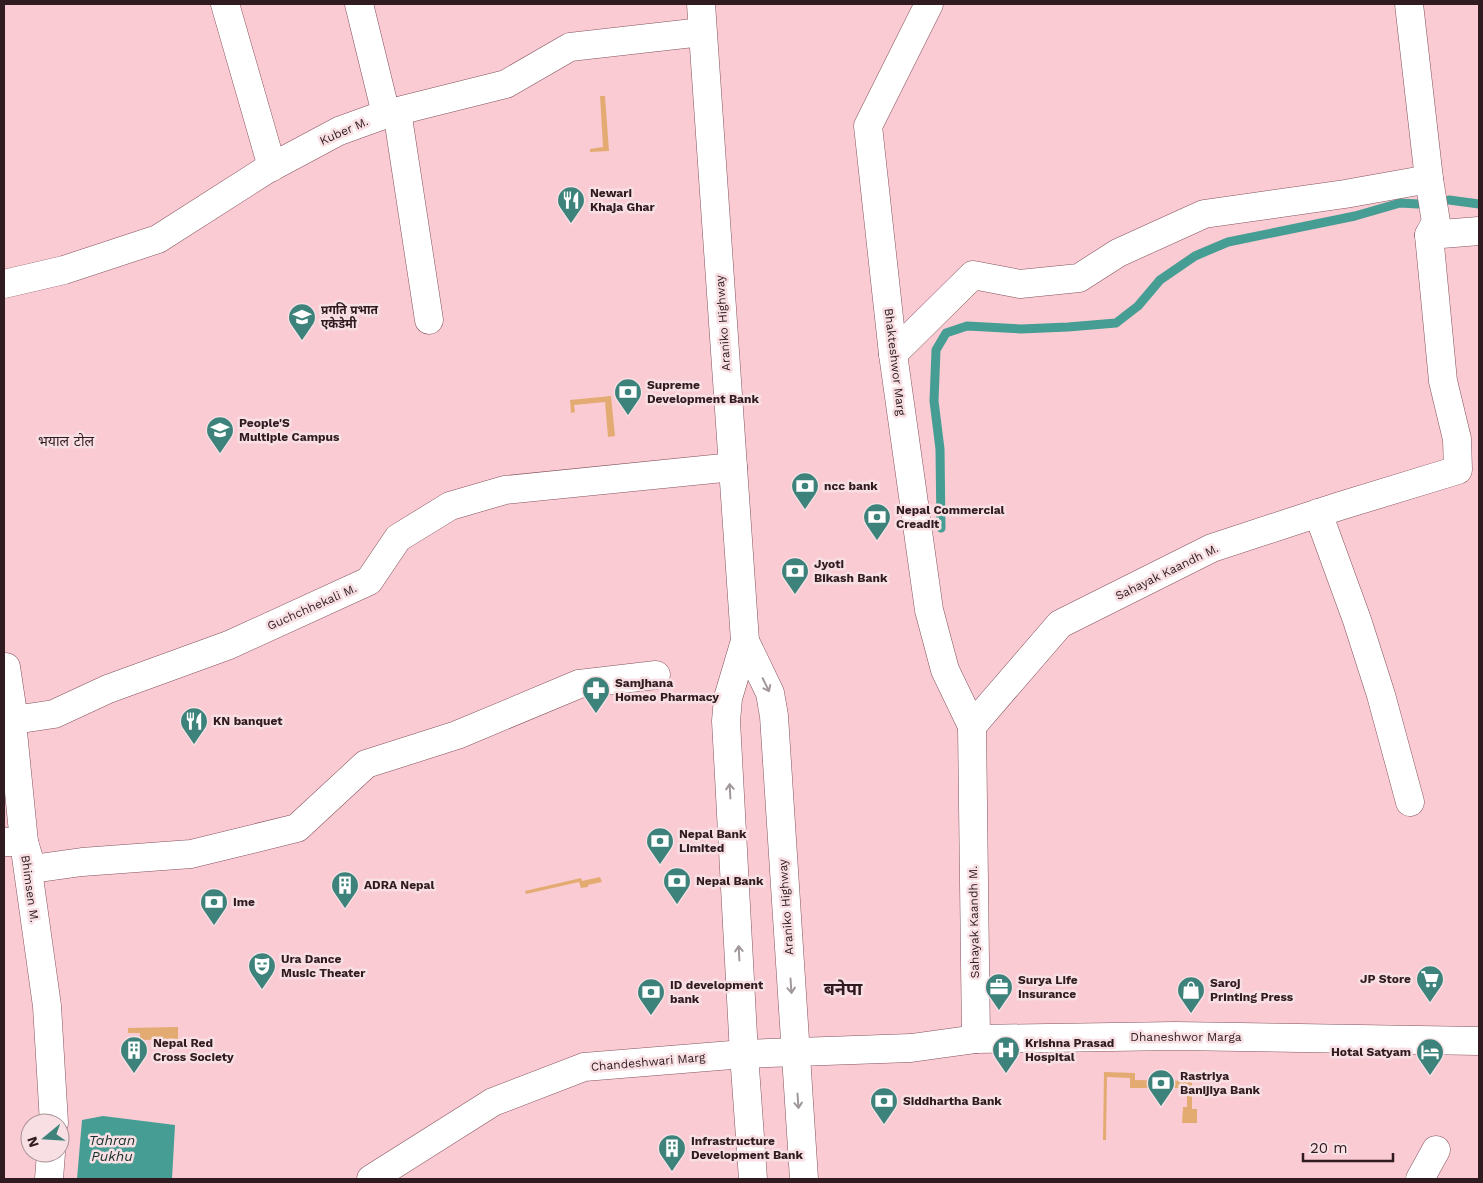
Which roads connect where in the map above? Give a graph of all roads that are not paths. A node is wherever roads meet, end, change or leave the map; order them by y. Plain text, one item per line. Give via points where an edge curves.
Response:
1 (225, 4) edge
2 (359, 4) edge
3 (701, 4) edge
4 (929, 4) edge
5 (1410, 4) edge
6 (702, 32) junction
7 (391, 112) junction
8 (272, 167) junction
9 (1429, 179) junction
10 (1479, 231) edge
11 (1428, 235) junction
12 (4, 284) edge
13 (429, 320) dead end
14 (893, 354) junction
15 (733, 467) junction
16 (1318, 513) junction
17 (744, 642) junction
18 (5, 662) edge
19 (656, 675) dead end
20 (972, 726) junction
21 (1410, 802) dead end
22 (14, 842) edge
23 (976, 1039) junction
24 (1479, 1041) edge
25 (795, 1052) junction
26 (744, 1054) junction
27 (53, 1113) edge
28 (1436, 1150) dead end
29 (50, 1163) edge
30 (49, 1179) edge
31 (371, 1179) edge
32 (753, 1179) edge
33 (804, 1179) edge
34 (1420, 1179) edge

1 - 8 main road
2 - 7 main road
3 - 6 main road, Araniko Highway
4 - 14 main road, Bhakteshwor Marg via 868,126
5 - 9 main road
6 - 7 main road, Kuber M. via 570,47 506,84
6 - 15 main road, Araniko Highway
7 - 8 main road, Kuber M. via 339,131
7 - 13 main road
8 - 12 main road, Kuber M. via 158,239 64,270
9 - 11 main road via 1436,222
9 - 14 main road via 1204,214 1118,253 1080,278 1020,284 973,275
10 - 11 main road
11 - 16 main road, Sahayak Kaandh M. via 1443,381 1457,439 1458,470
14 - 20 main road, Bhakteshwor Marg via 929,610 945,670
15 - 17 main road, Araniko Highway
15 - 18 main road, Guchchhekali M. via 505,490 450,506 398,538 369,581 229,645 108,689 54,714 14,720
16 - 20 main road, Sahayak Kaandh M. via 1212,548 1060,624
16 - 21 main road via 1357,620
17 -> 25 main road, Araniko Highway via 770,693 774,716
26 -> 17 main road, Araniko Highway via 726,721 728,698
18 - 22 main road, Bhimsen M.
19 - 22 main road via 579,684 457,735 366,764 297,828 191,854 32,869
20 - 23 main road, Sahayak Kaandh M.
22 - 27 main road, Bhimsen M. via 47,1006
23 - 24 main road, Dhaneshwor Marga via 1174,1036
23 - 25 main road, Dhaneshwor Marga via 911,1048
25 - 26 main road, Dhaneshwor Marga
25 -> 33 main road, Araniko Highway
26 - 31 main road, Chandeshwari Marg via 584,1067 492,1102
26 - 32 main road, Araniko Highway
28 - 34 main road
29 - 30 main road

